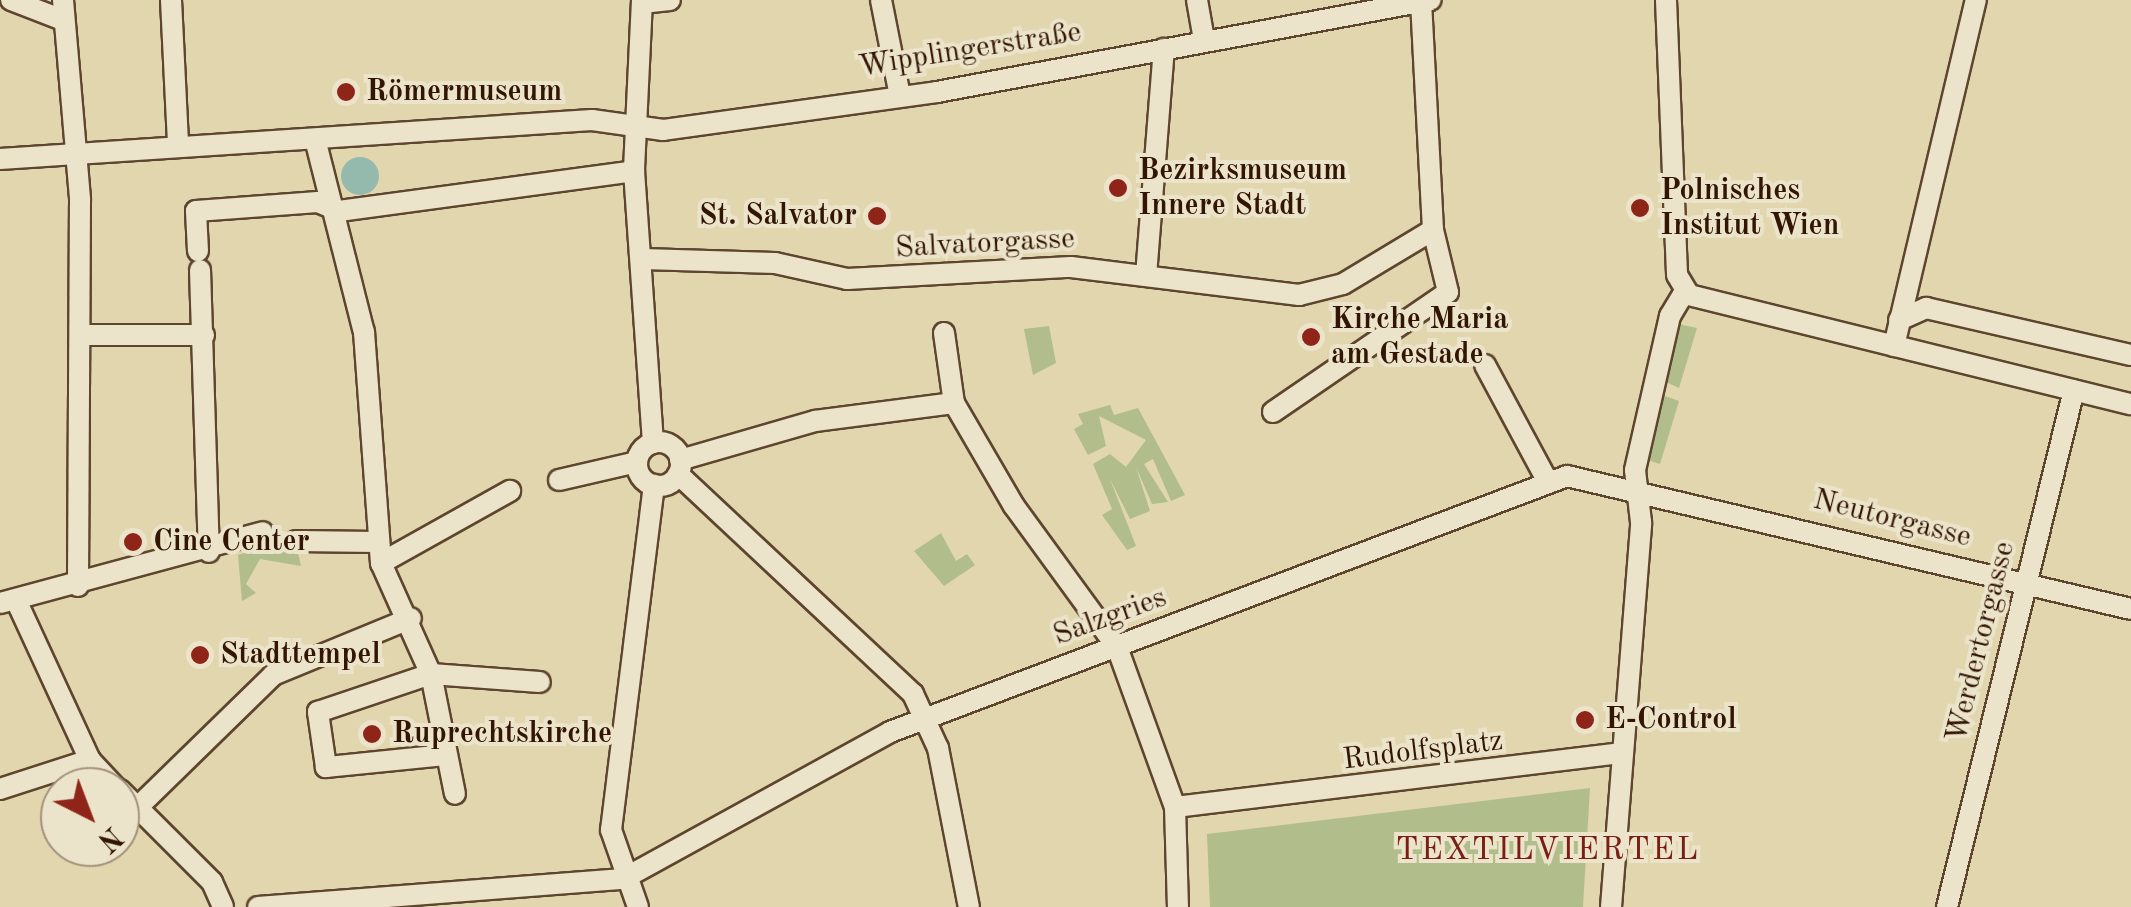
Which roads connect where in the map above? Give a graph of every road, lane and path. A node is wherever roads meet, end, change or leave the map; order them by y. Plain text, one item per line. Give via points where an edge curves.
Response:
1 (11, 0) edge
2 (171, 0) edge
3 (670, 0) edge
4 (881, 0) edge
5 (1197, 0) edge
6 (1430, 0) edge
7 (1666, 0) edge
8 (1976, 0) edge
9 (1421, 1) edge
10 (642, 2) edge
11 (63, 10) edge
12 (1204, 39) junction
13 (1164, 49) junction
14 (900, 96) junction
15 (636, 124) junction
16 (316, 139) junction
17 (178, 143) junction
18 (76, 151) junction
19 (0, 159) edge
20 (634, 171) junction
21 (339, 210) junction
22 (1433, 230) junction
23 (643, 259) junction
24 (1146, 276) junction
25 (1685, 291) junction
26 (1899, 320) junction
27 (944, 333) dead end
28 (80, 335) junction
29 (204, 335) junction
30 (1894, 346) junction
31 (2131, 355) edge
32 (1485, 365) dead end
33 (2074, 390) junction
34 (954, 403) junction
35 (2131, 404) edge
36 (1273, 412) dead end
37 (653, 443) junction
38 (637, 462) junction
39 (679, 467) junction
40 (559, 480) dead end
41 (1548, 482) junction
42 (654, 485) junction
43 (510, 491) dead end
44 (1637, 491) junction
45 (263, 532) dead end
46 (296, 541) dead end
47 (377, 542) junction
48 (209, 552) junction
49 (381, 563) junction
50 (2027, 582) junction
51 (78, 586) junction
52 (8, 601) edge
53 (2131, 609) edge
54 (410, 618) junction
55 (1118, 647) junction
56 (431, 674) junction
57 (540, 682) dead end
58 (925, 718) junction
59 (1623, 753) junction
60 (445, 755) junction
61 (90, 760) junction
62 (97, 767) edge
63 (0, 789) edge
64 (455, 794) dead end
65 (140, 804) joint
66 (1175, 807) junction
67 (623, 879) junction
68 (223, 907) edge
69 (259, 907) edge
70 (638, 907) edge
71 (969, 907) edge
72 (1178, 907) edge
73 (1610, 907) edge
74 (1947, 907) edge

1 - 11 street
2 - 17 street
3 - 10 street
4 - 14 street
5 - 12 street
6 - 9 street, Wipplingerstraße
7 - 25 street via 1676,268
8 - 26 street
9 - 12 street, Wipplingerstraße
9 - 22 street
10 - 15 street
11 - 18 street
12 - 13 street, Wipplingerstraße
13 - 14 street, Wipplingerstraße
13 - 24 street
14 - 15 street, Wipplingerstraße via 663,130
15 - 16 street, Wipplingerstraße
15 - 20 street
16 - 17 street, Wipplingerstraße
16 - 21 street via 322,192
17 - 18 street, Wipplingerstraße
18 - 19 street, Wipplingerstraße
18 - 28 street
20 - 21 street
20 - 23 street
21 - 29 street via 318,202 196,211
21 - 47 street via 364,332
22 - 24 street, Salvatorgasse via 1313,294
22 - 36 street via 1448,292
23 - 24 street, Salvatorgasse via 775,263 847,278 1072,266
23 - 37 street
25 - 30 street
25 - 44 street via 1666,332
26 - 30 street
26 - 31 street via 1926,308
27 - 34 street
28 - 29 street
28 - 51 street
29 - 48 street
30 - 33 street
32 - 41 street
33 - 35 street
33 - 50 street, Werdertorgasse
34 - 39 street via 815,422
34 - 55 street via 1014,506
37 - 38 street
37 - 39 street
38 - 40 street
38 - 42 street
39 - 42 street
39 - 58 street via 913,694
41 - 44 street, Salzgries via 1581,474
41 - 55 street, Salzgries
42 - 67 street via 611,830
43 - 49 street
44 - 50 street, Neutorgasse
44 - 59 street
45 - 48 street
46 - 47 street
47 - 49 street
48 - 51 street
49 - 54 street
50 - 53 street, Neutorgasse
50 - 74 street, Werdertorgasse
51 - 52 street
52 - 61 street
54 - 56 street
54 - 65 street via 273,675
55 - 58 street, Salzgries
55 - 66 street
56 - 57 street
56 - 60 street
56 - 60 street via 318,712 319,743 326,768
58 - 67 street, Salzgries
58 - 71 street
59 - 66 street, Rudolfsplatz via 1476,778
59 - 73 street
60 - 64 street
61 - 62 street
61 - 63 street
65 - 68 street via 212,882
66 - 72 street
67 - 69 street
67 - 70 street

